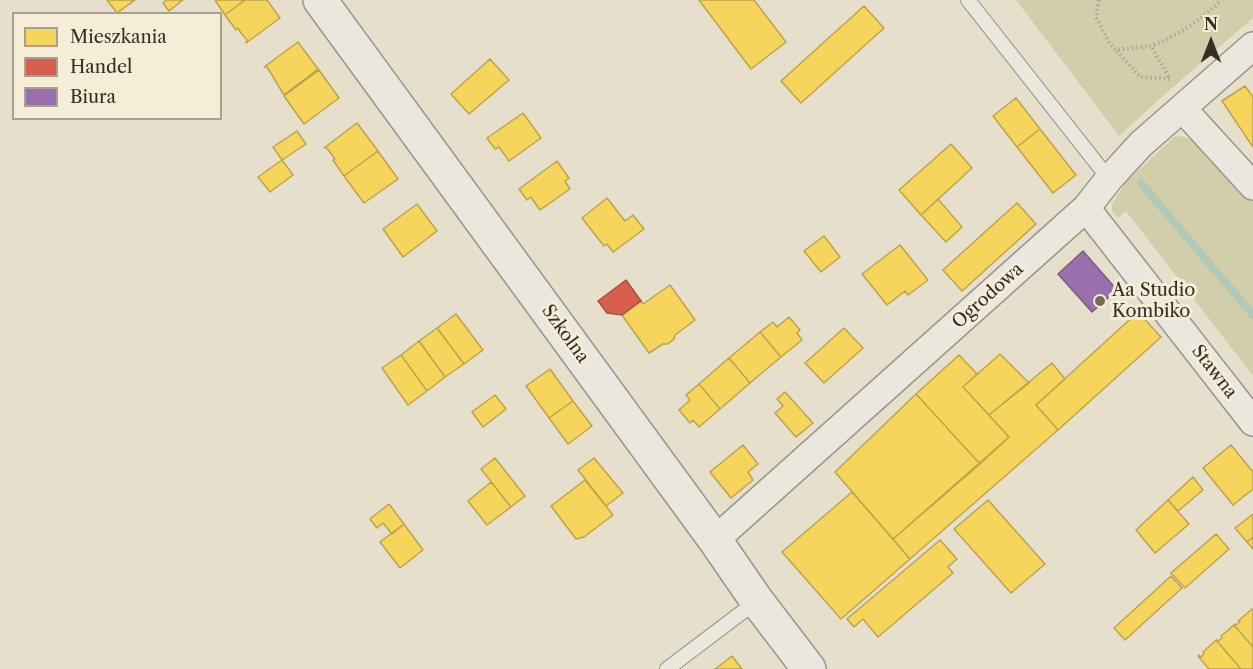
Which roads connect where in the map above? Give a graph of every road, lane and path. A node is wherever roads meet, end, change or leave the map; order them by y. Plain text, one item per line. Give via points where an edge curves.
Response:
1 (320, 0) edge
2 (968, 0) edge
3 (1098, 0) edge
4 (1221, 0) edge
5 (1150, 46) junction
6 (1253, 46) edge
7 (1116, 50) junction
8 (1182, 108) junction
9 (1108, 179) junction
10 (1253, 186) edge
11 (1086, 208) junction
12 (1253, 422) edge
13 (715, 540) junction
14 (757, 601) junction
15 (667, 669) edge
16 (809, 669) edge

1 - 13 street, Szkolna
2 - 9 lane
3 - 7 path via 1096,17
4 - 5 path via 1181,31
5 - 7 path
5 - 7 path via 1170,79 1140,77
6 - 8 street, Ogrodowa
8 - 9 street, Ogrodowa
8 - 10 street
9 - 11 street, Ogrodowa
11 - 12 street, Stawna
11 - 13 street, Ogrodowa
13 - 14 street, Szkolna
14 - 15 lane
14 - 16 street, Szkolna

